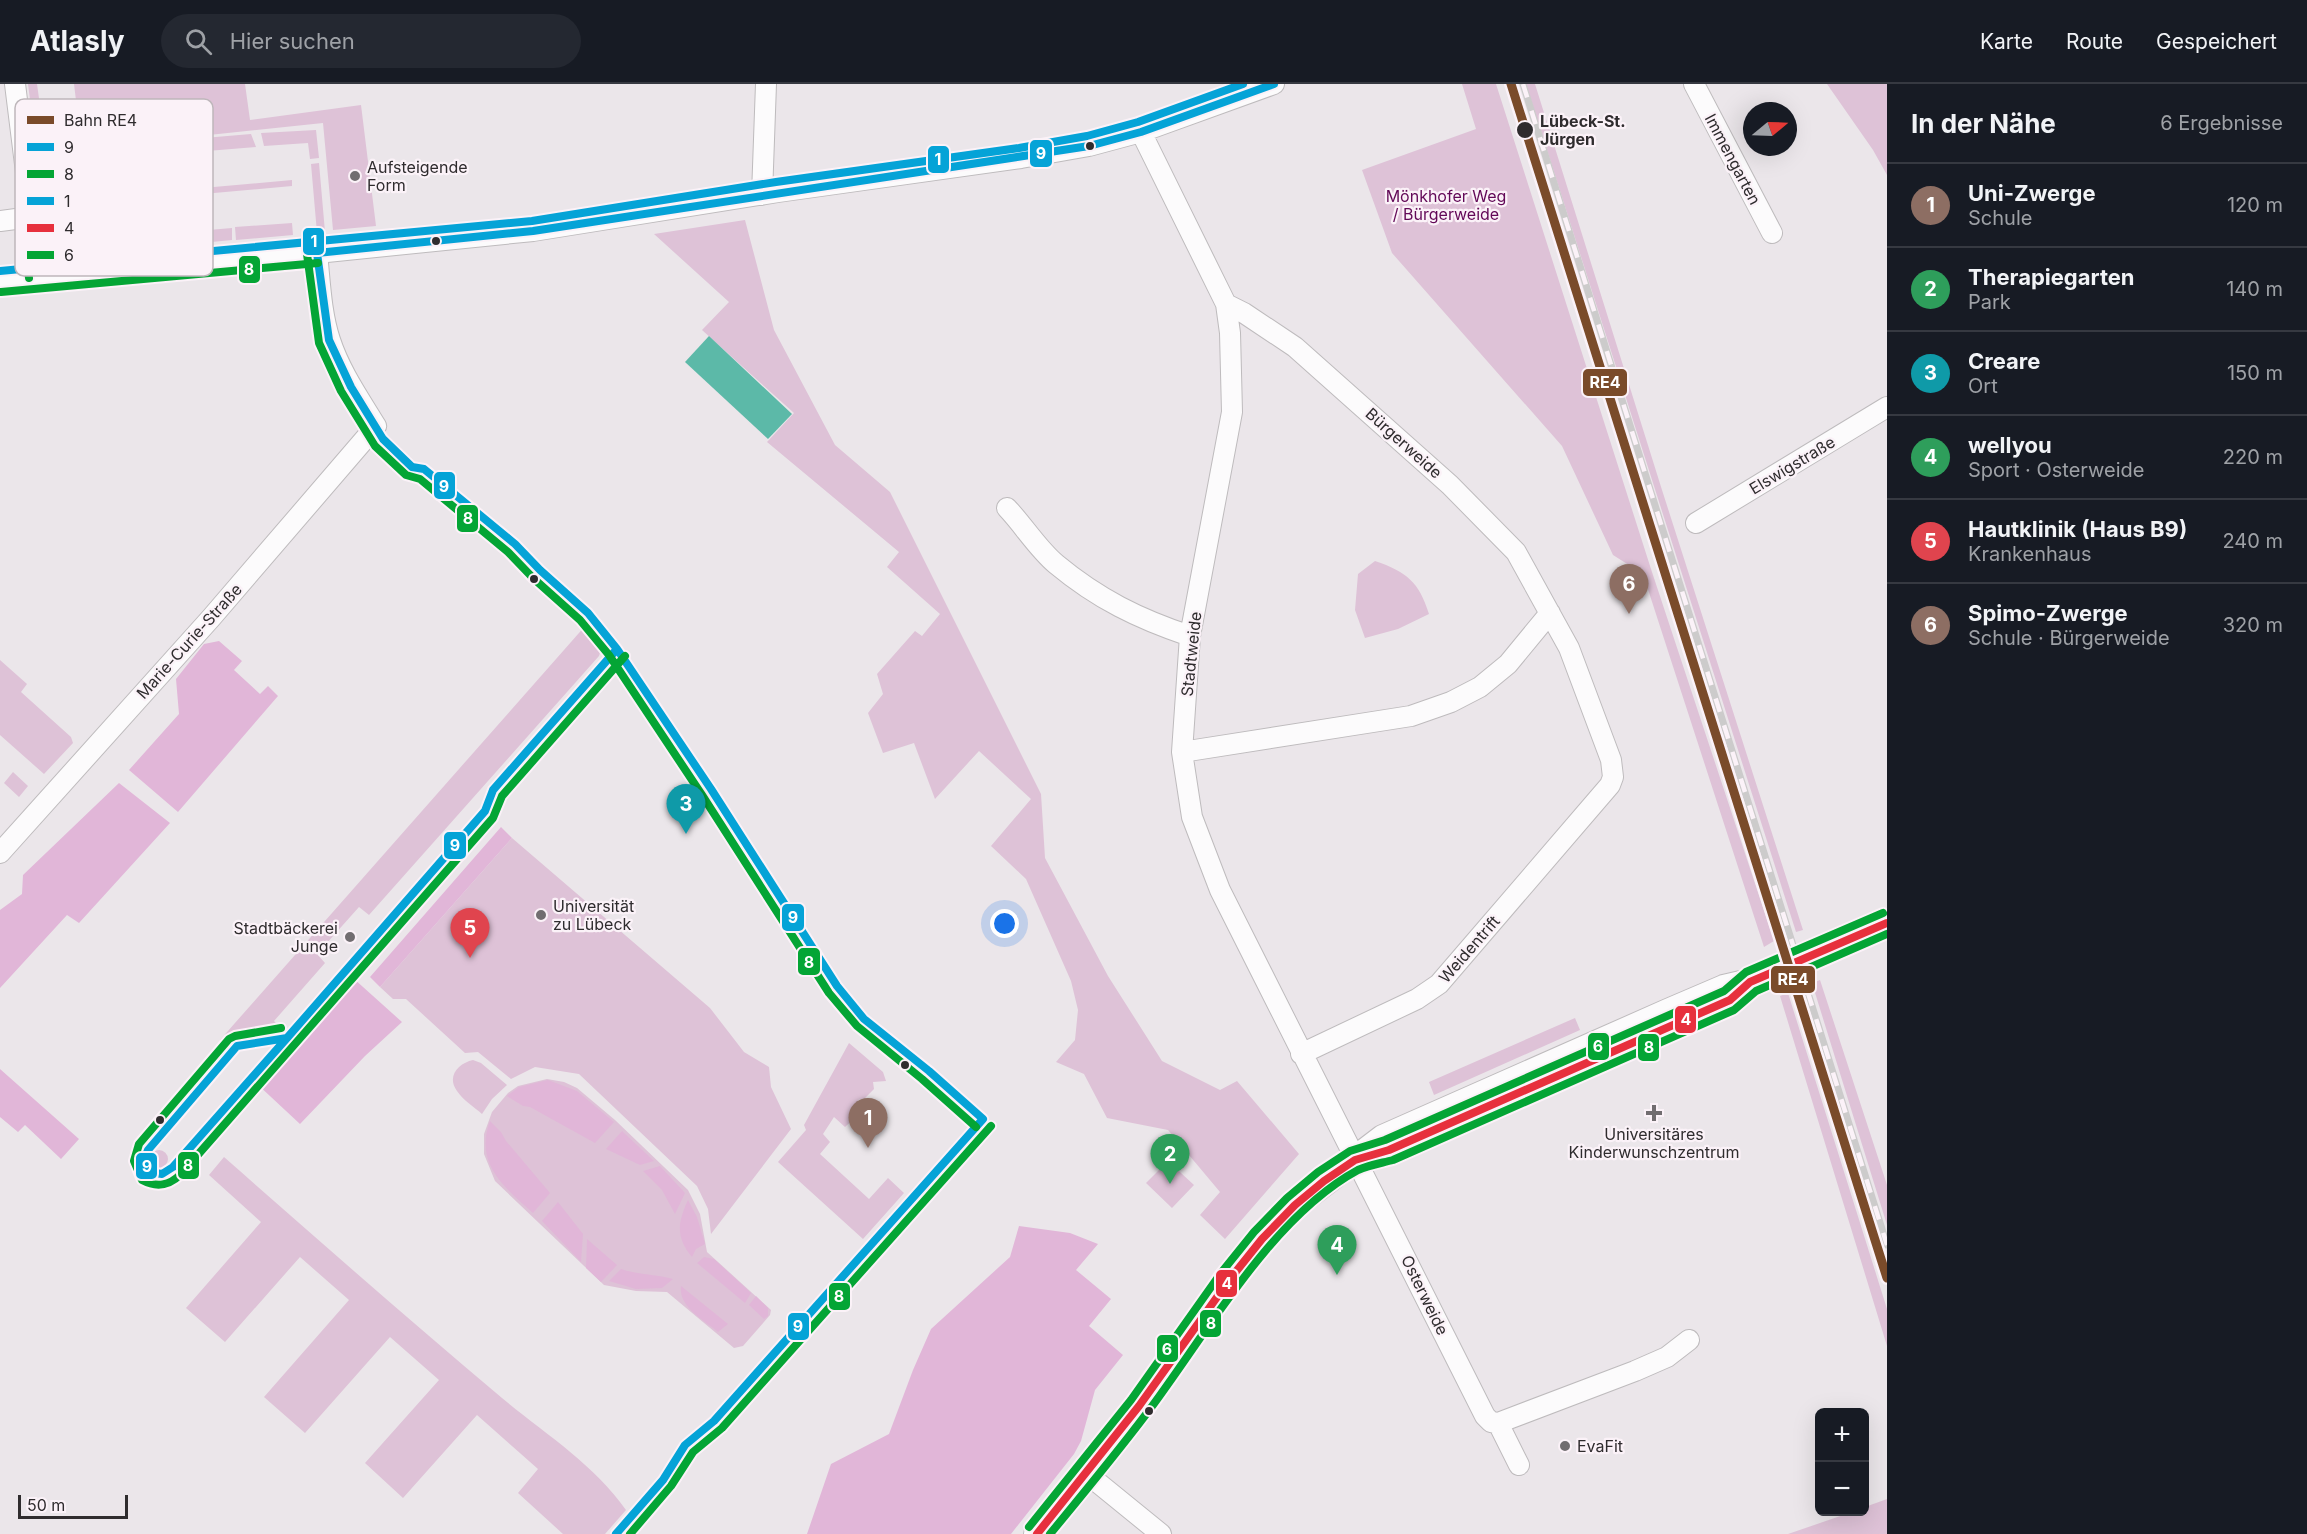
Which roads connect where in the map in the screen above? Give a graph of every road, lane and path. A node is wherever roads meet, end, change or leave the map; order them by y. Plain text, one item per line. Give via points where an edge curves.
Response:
1 (15, 84) edge
2 (766, 84) edge
3 (1274, 84) edge
4 (1694, 84) edge
5 (17, 99) edge
6 (1142, 132) junction
7 (762, 195) junction
8 (15, 219) edge
9 (0, 221) edge
10 (1772, 233) dead end
11 (317, 253) junction
12 (213, 262) edge
13 (51, 276) edge
14 (39, 277) joint
15 (0, 282) edge
16 (1226, 304) junction
17 (1887, 407) edge
18 (1007, 508) dead end
19 (1696, 523) dead end
20 (1550, 613) junction
21 (1190, 636) junction
22 (1182, 752) junction
23 (1577, 823) joint
24 (0, 853) edge
25 (1887, 923) edge
26 (1301, 1054) junction
27 (1355, 1160) junction
28 (1689, 1340) dead end
29 (1498, 1423) junction
30 (1519, 1465) dead end
31 (1086, 1473) junction
32 (1151, 1531) edge
33 (1037, 1534) edge

1 - 5 street
2 - 7 street
3 - 6 street
4 - 10 street, Immengarten
6 - 7 street via 1021,158
6 - 16 street, Stadtweide
7 - 11 street via 533,231
8 - 9 street
11 - 12 street
11 - 24 street, Marie-Curie-Straße via 329,340 351,387 376,426 211,618
13 - 14 street
14 - 15 street
16 - 20 street, Bürgerweide via 1295,347 1450,484 1516,552
16 - 21 street, Stadtweide via 1232,412
17 - 19 street, Elswigstraße
18 - 21 street via 1055,563 1120,609
20 - 22 street via 1508,663 1480,687 1451,702 1400,718
20 - 23 street, Bürgerweide via 1569,648 1611,760 1610,785
21 - 22 street, Stadtweide
22 - 26 street, Stadtweide via 1192,817 1220,890
23 - 26 street, Weidentrift via 1430,992
25 - 27 main road via 1750,982 1724,988 1383,1138
26 - 27 street, Stadtweide
27 - 29 street, Osterweide via 1481,1409 1491,1422
27 - 31 main road via 1303,1199 1262,1239
28 - 29 street via 1667,1358
29 - 30 street, Osterweide
31 - 32 street
31 - 33 main road

